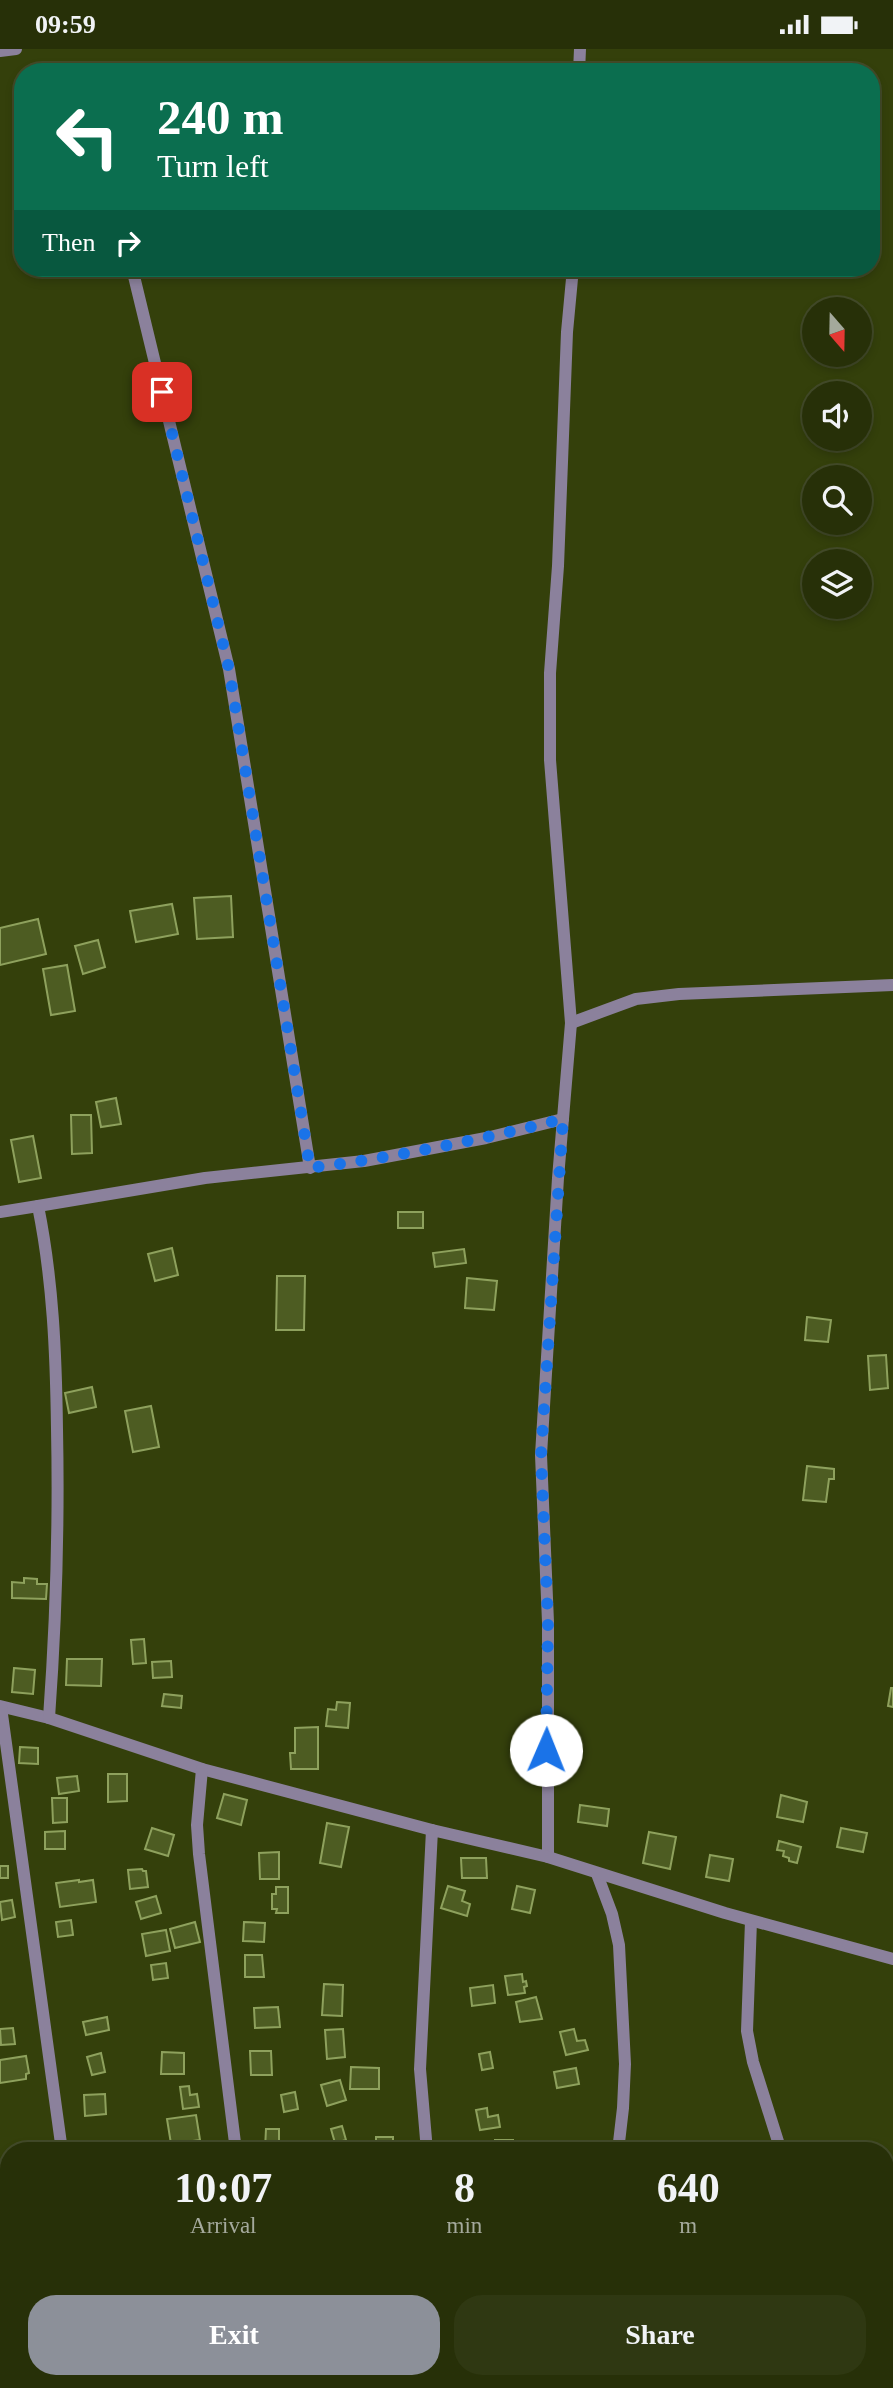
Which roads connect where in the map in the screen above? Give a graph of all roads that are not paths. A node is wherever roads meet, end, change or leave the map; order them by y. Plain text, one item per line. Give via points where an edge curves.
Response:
1 (16, 49) edge
2 (0, 51) edge
3 (134, 277) edge
4 (572, 277) edge
5 (893, 985) edge
6 (571, 1023) junction
7 (563, 1119) junction
8 (310, 1168) junction
9 (38, 1206) junction
10 (0, 1212) edge
11 (0, 1706) edge
12 (49, 1718) junction
13 (202, 1769) junction
14 (432, 1830) junction
15 (548, 1857) junction
16 (597, 1874) junction
17 (751, 1921) junction
18 (893, 1959) edge
19 (61, 2142) edge
20 (235, 2142) edge
21 (426, 2142) edge
22 (619, 2142) edge
23 (777, 2142) edge

1 - 2 street
3 - 8 street via 229,669
4 - 6 street via 550,673 550,760
5 - 6 street via 636,999
6 - 7 street
7 - 8 street via 486,1138
7 - 15 street via 541,1455 548,1622
8 - 9 street via 205,1178
9 - 10 street
9 - 12 street via 52,1292 57,1420 59,1524
11 - 12 street
11 - 19 street
12 - 13 street
13 - 14 street
13 - 20 street via 199,1854
14 - 15 street
14 - 21 street via 420,2069
15 - 16 street
16 - 17 street
16 - 22 street via 619,1945 625,2064
17 - 18 street
17 - 23 street via 747,2031

